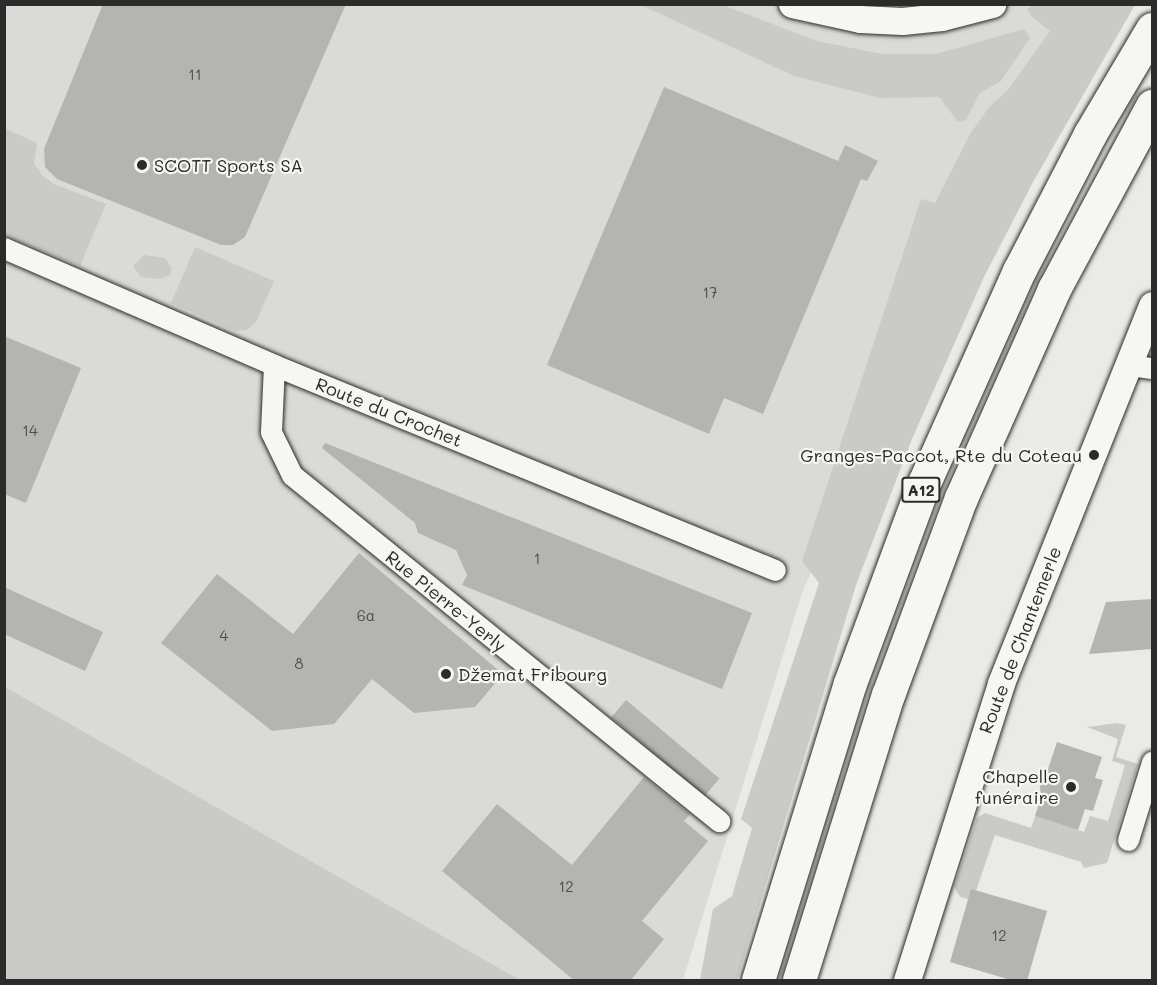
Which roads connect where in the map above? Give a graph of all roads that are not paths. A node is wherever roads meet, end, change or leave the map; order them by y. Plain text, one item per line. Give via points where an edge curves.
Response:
1 (792, 4) edge
2 (992, 4) edge
3 (1152, 29) edge
4 (1152, 106) edge
5 (4, 248) edge
6 (1152, 305) edge
7 (274, 365) junction
8 (1141, 366) edge
9 (775, 570) dead end
10 (1152, 762) edge
11 (719, 821) dead end
12 (1128, 840) dead end
13 (758, 981) edge
14 (799, 981) edge
15 (907, 981) edge

1 - 2 street via 860,19 902,21 942,17
3 - 13 highway, A12 via 1090,134 1018,271 928,472 850,683
4 - 14 highway, A12 via 1049,299 961,498 888,695
5 - 7 street, Route du Crochet
6 - 8 street, Route de Chantemerle
7 - 9 street, Route du Crochet
7 - 11 street, Rue Pierre-Yerly via 271,432 292,475
8 - 15 street, Route de Chantemerle via 1001,683
10 - 12 street

